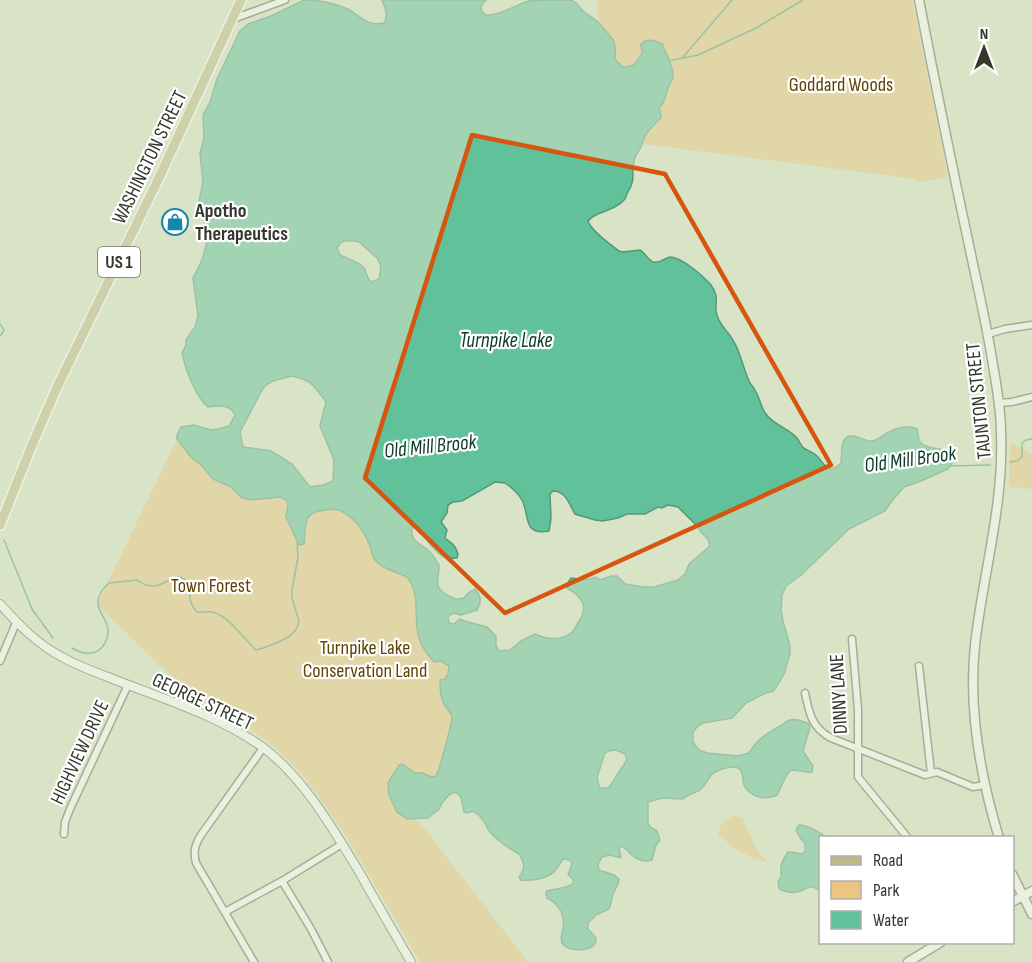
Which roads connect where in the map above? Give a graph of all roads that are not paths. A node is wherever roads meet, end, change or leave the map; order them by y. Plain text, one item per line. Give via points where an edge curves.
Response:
1 (241, 0) edge
2 (285, 0) edge
3 (919, 0) edge
4 (233, 19) junction
5 (1032, 325) edge
6 (988, 334) junction
7 (1032, 397) edge
8 (999, 403) junction
9 (0, 525) edge
10 (0, 604) edge
11 (16, 623) junction
12 (852, 639) dead end
13 (0, 661) edge
14 (919, 666) dead end
15 (128, 685) junction
16 (805, 693) dead end
17 (263, 748) junction
18 (858, 748) junction
19 (931, 773) junction
20 (985, 785) junction
21 (64, 834) dead end
22 (907, 836) edge
23 (999, 836) edge
24 (342, 844) junction
25 (1014, 876) edge
26 (282, 881) junction
27 (1028, 893) edge
28 (1014, 901) edge
29 (225, 912) junction
30 (1032, 914) edge
31 (938, 944) edge
32 (254, 962) edge
33 (328, 962) edge
34 (411, 962) edge
35 (908, 962) edge

1 - 4 main road, WASHINGTON STREET / US 1
2 - 4 street
3 - 6 main road, TAUNTON STREET
4 - 9 main road, WASHINGTON STREET / US 1 via 58,385
5 - 6 street
6 - 8 main road, TAUNTON STREET
7 - 8 street
8 - 20 main road, TAUNTON STREET via 1000,493 973,671 975,727
10 - 11 street, GEORGE STREET
11 - 13 street
11 - 15 street, GEORGE STREET via 62,658
12 - 18 street, DINNY LANE
14 - 19 street
15 - 17 street, GEORGE STREET via 224,724
15 - 21 street, HIGHVIEW DRIVE via 70,809
16 - 18 street via 808,709 821,732
17 - 24 street, GEORGE STREET via 301,785
17 - 29 street via 196,844 196,863
18 - 19 street via 925,775
18 - 22 street, DINNY LANE via 858,777
19 - 20 street via 973,787
20 - 23 main road, TAUNTON STREET
24 - 26 street
24 - 34 street, GEORGE STREET
25 - 27 main road
26 - 29 street
26 - 33 street
27 - 28 main road
27 - 30 main road
29 - 32 street
31 - 35 main road

